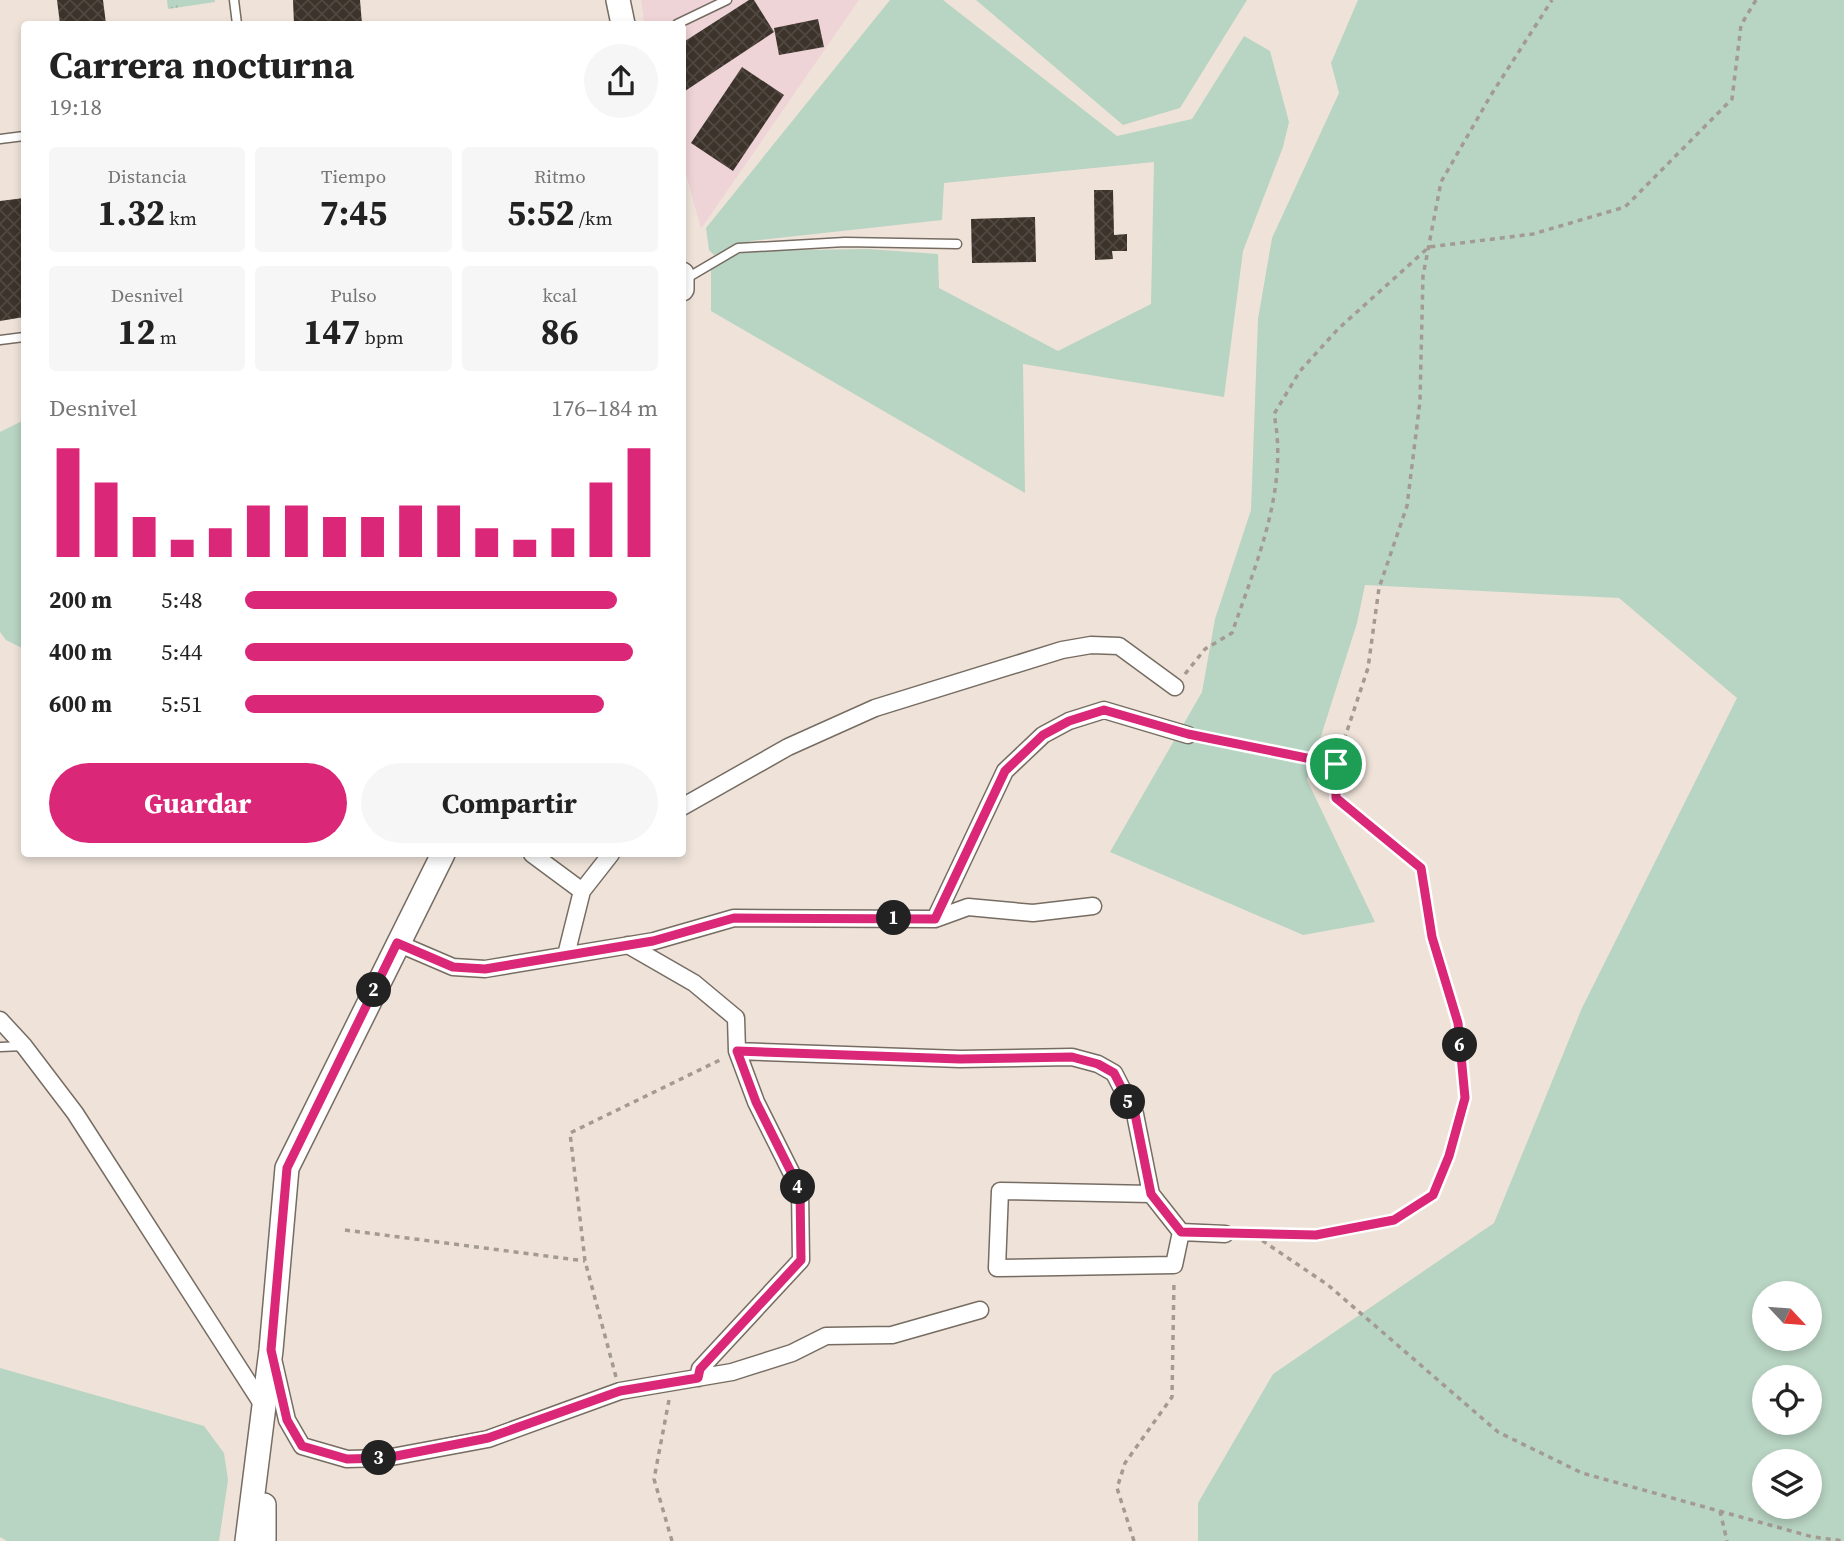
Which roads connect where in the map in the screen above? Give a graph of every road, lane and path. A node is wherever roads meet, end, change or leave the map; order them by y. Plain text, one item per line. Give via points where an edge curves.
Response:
1 (234, 0) edge
2 (618, 0) edge
3 (727, 0) edge
4 (1552, 0) edge
5 (1756, 0) edge
6 (237, 21) edge
7 (622, 21) edge
8 (683, 21) edge
9 (21, 136) edge
10 (0, 139) edge
11 (957, 244) dead end
12 (1429, 247) junction
13 (686, 279) edge
14 (21, 337) edge
15 (0, 340) edge
16 (1175, 687) joint
17 (1188, 734) joint
18 (1336, 764) junction
19 (686, 805) edge
20 (441, 857) edge
21 (536, 857) edge
22 (609, 857) edge
23 (582, 891) junction
24 (1093, 906) dead end
25 (935, 919) junction
26 (397, 943) junction
27 (628, 945) junction
28 (566, 955) junction
29 (0, 1020) edge
30 (24, 1046) junction
31 (0, 1047) edge
32 (737, 1051) junction
33 (1151, 1194) junction
34 (345, 1230) dead end
35 (1181, 1232) junction
36 (1225, 1234) joint
37 (1252, 1234) junction
38 (585, 1261) junction
39 (1174, 1265) junction
40 (980, 1310) dead end
41 (271, 1350) junction
42 (698, 1378) junction
43 (672, 1382) junction
44 (620, 1391) junction
45 (264, 1407) junction
46 (1720, 1511) junction
47 (247, 1541) edge
48 (264, 1541) edge
49 (673, 1541) edge
50 (1134, 1541) edge
51 (1727, 1541) edge
52 (1844, 1541) edge

1 - 6 lane
2 - 7 main road
3 - 8 lane
4 - 12 path via 1441,183
5 - 12 path via 1741,26 1732,99 1625,207 1533,234
9 - 10 lane
11 - 13 lane via 845,242 738,248
12 - 16 path via 1338,328 1300,371 1274,414 1280,441 1275,493 1232,633 1205,649
12 - 18 path via 1423,276 1420,401 1407,506 1379,588 1368,668
14 - 15 lane
16 - 19 street via 1119,646 1062,650 875,708 789,747
17 - 18 path
17 - 25 street via 1104,710 1043,735 1005,771
18 - 37 path via 1336,798 1421,868 1432,937 1458,1023 1465,1098 1433,1195 1394,1220 1316,1235
20 - 26 main road
21 - 23 street
22 - 23 street
23 - 28 street
24 - 25 street via 1033,913 968,907
25 - 27 street via 734,918
26 - 28 street via 453,967 485,969
26 - 41 main road via 287,1168
27 - 28 street
27 - 32 street via 694,983 736,1018
29 - 30 street
30 - 31 lane
30 - 45 street via 75,1113
32 - 33 street via 960,1059 1072,1057 1098,1064 1114,1073 1135,1114
32 - 38 path via 570,1133
32 - 42 street via 756,1102 800,1190 801,1260 700,1369
33 - 35 street
33 - 39 street via 1000,1191 997,1268
34 - 38 path
35 - 36 street
35 - 39 street
36 - 37 path
37 - 46 path via 1328,1285 1498,1432 1582,1473
38 - 44 path
39 - 50 path via 1172,1397 1125,1463 1117,1488
40 - 42 street via 892,1335 826,1336 792,1353
41 - 44 street via 287,1420 302,1446 347,1459 386,1458 488,1438
41 - 45 main road
42 - 43 street
43 - 44 street
43 - 49 path via 654,1479
45 - 47 main road
45 - 48 main road
46 - 51 path
46 - 52 path

